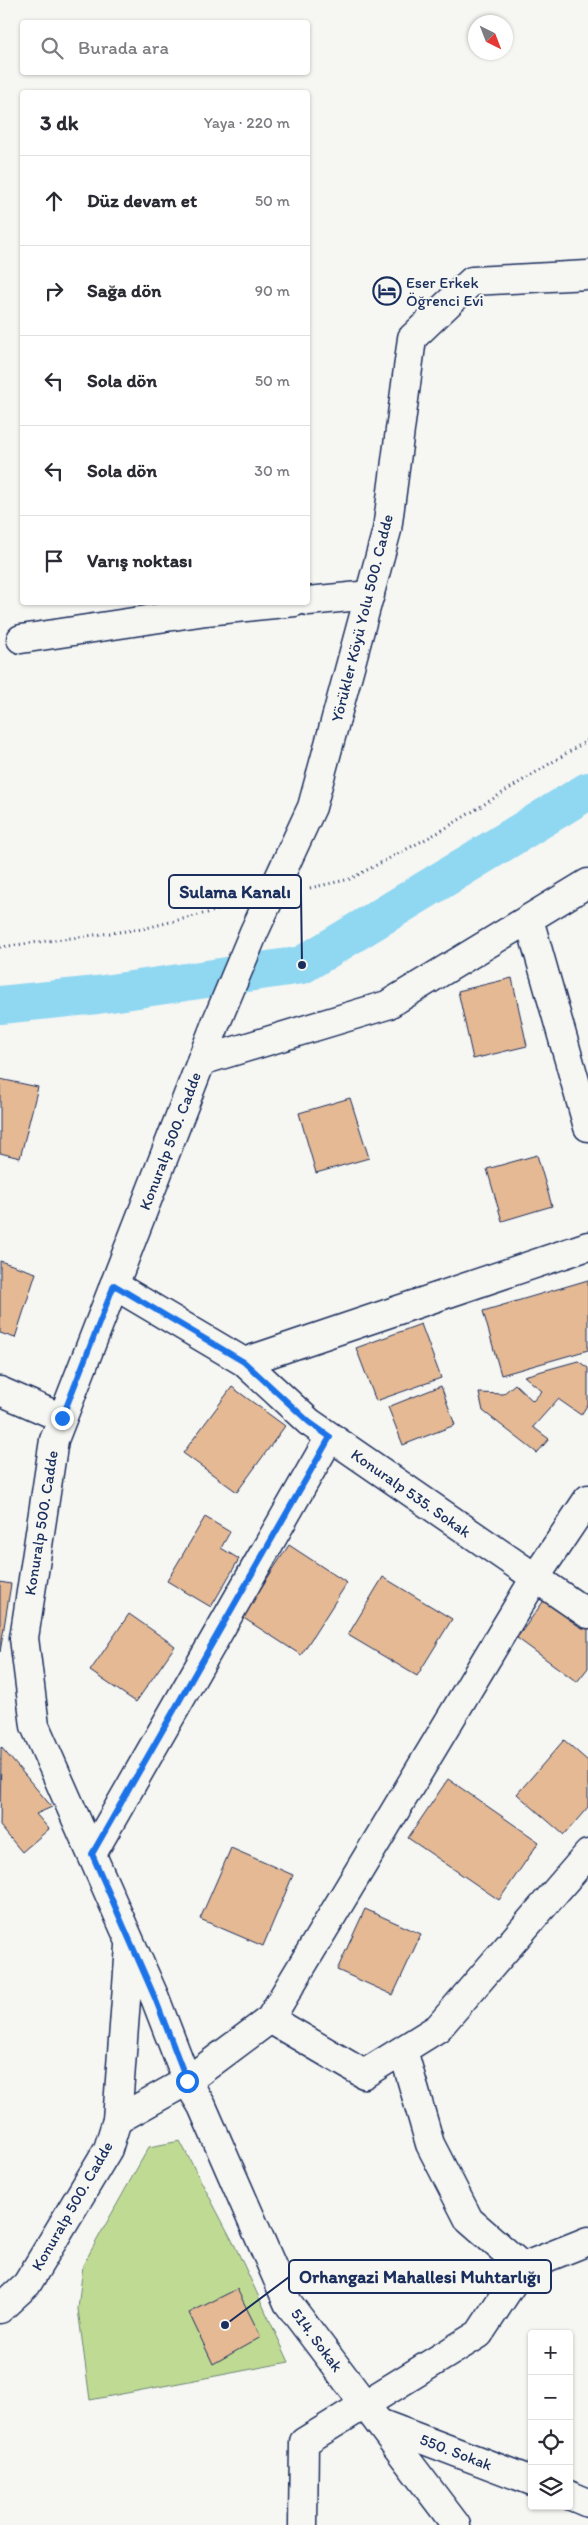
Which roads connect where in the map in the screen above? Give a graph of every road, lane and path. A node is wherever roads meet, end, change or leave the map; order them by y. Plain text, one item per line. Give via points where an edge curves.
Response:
1 (588, 275) edge
2 (370, 595) junction
3 (310, 601) edge
4 (265, 605) edge
5 (21, 639) dead end
6 (588, 740) edge
7 (588, 883) edge
8 (270, 898) junction
9 (529, 919) junction
10 (254, 932) joint
11 (0, 947) edge
12 (201, 1061) junction
13 (588, 1127) edge
14 (588, 1246) edge
15 (114, 1285) junction
16 (244, 1362) junction
17 (0, 1391) edge
18 (62, 1418) junction
19 (330, 1437) junction
20 (588, 1499) edge
21 (535, 1578) junction
22 (588, 1614) edge
23 (92, 1854) junction
24 (588, 1854) edge
25 (130, 1942) junction
26 (270, 2019) junction
27 (403, 2050) junction
28 (187, 2081) junction
29 (202, 2106) joint
30 (117, 2120) junction
31 (588, 2241) edge
32 (523, 2267) junction
33 (0, 2309) edge
34 (372, 2413) junction
35 (528, 2479) edge
36 (573, 2497) edge
37 (588, 2503) edge
38 (303, 2525) edge
39 (456, 2525) edge

1 - 2 street, Yörükler Köyü Yolu 500. Cadde via 472,281 412,338 387,530
2 - 3 street
2 - 8 street, Yörükler Köyü Yolu 500. Cadde via 312,807
4 - 5 street
6 - 8 path via 441,832 350,879
7 - 9 street
8 - 10 street, Yörükler Köyü Yolu 500. Cadde
8 - 11 path via 142,929
9 - 12 street via 387,1005
9 - 13 street
10 - 12 street, Konuralp 500. Cadde
12 - 15 street, Konuralp 500. Cadde
14 - 16 street
15 - 16 street, Konuralp 535. Sokak
15 - 18 street, Konuralp 500. Cadde
16 - 19 street, Konuralp 535. Sokak
17 - 18 street
18 - 23 street, Konuralp 500. Cadde via 54,1440 24,1638 35,1726
19 - 21 street, Konuralp 535. Sokak
19 - 23 street
20 - 21 street
21 - 22 street, Konuralp 535. Sokak
21 - 26 street
23 - 25 street, Konuralp 500. Cadde
24 - 27 street via 438,2028
25 - 28 street, Konuralp 500. Cadde
25 - 30 street, Konuralp 500. Cadde
26 - 27 street via 364,2074
26 - 28 street
27 - 32 street via 430,2144 468,2220
28 - 29 street, Konuralp 500. Cadde
28 - 30 street
29 - 34 street, 514. Sokak via 288,2303
30 - 33 street, Konuralp 500. Cadde via 108,2149 27,2284
31 - 32 street
32 - 34 street via 479,2334
34 - 35 street, 550. Sokak
34 - 38 street via 304,2442
34 - 39 street, 514. Sokak
36 - 37 street

